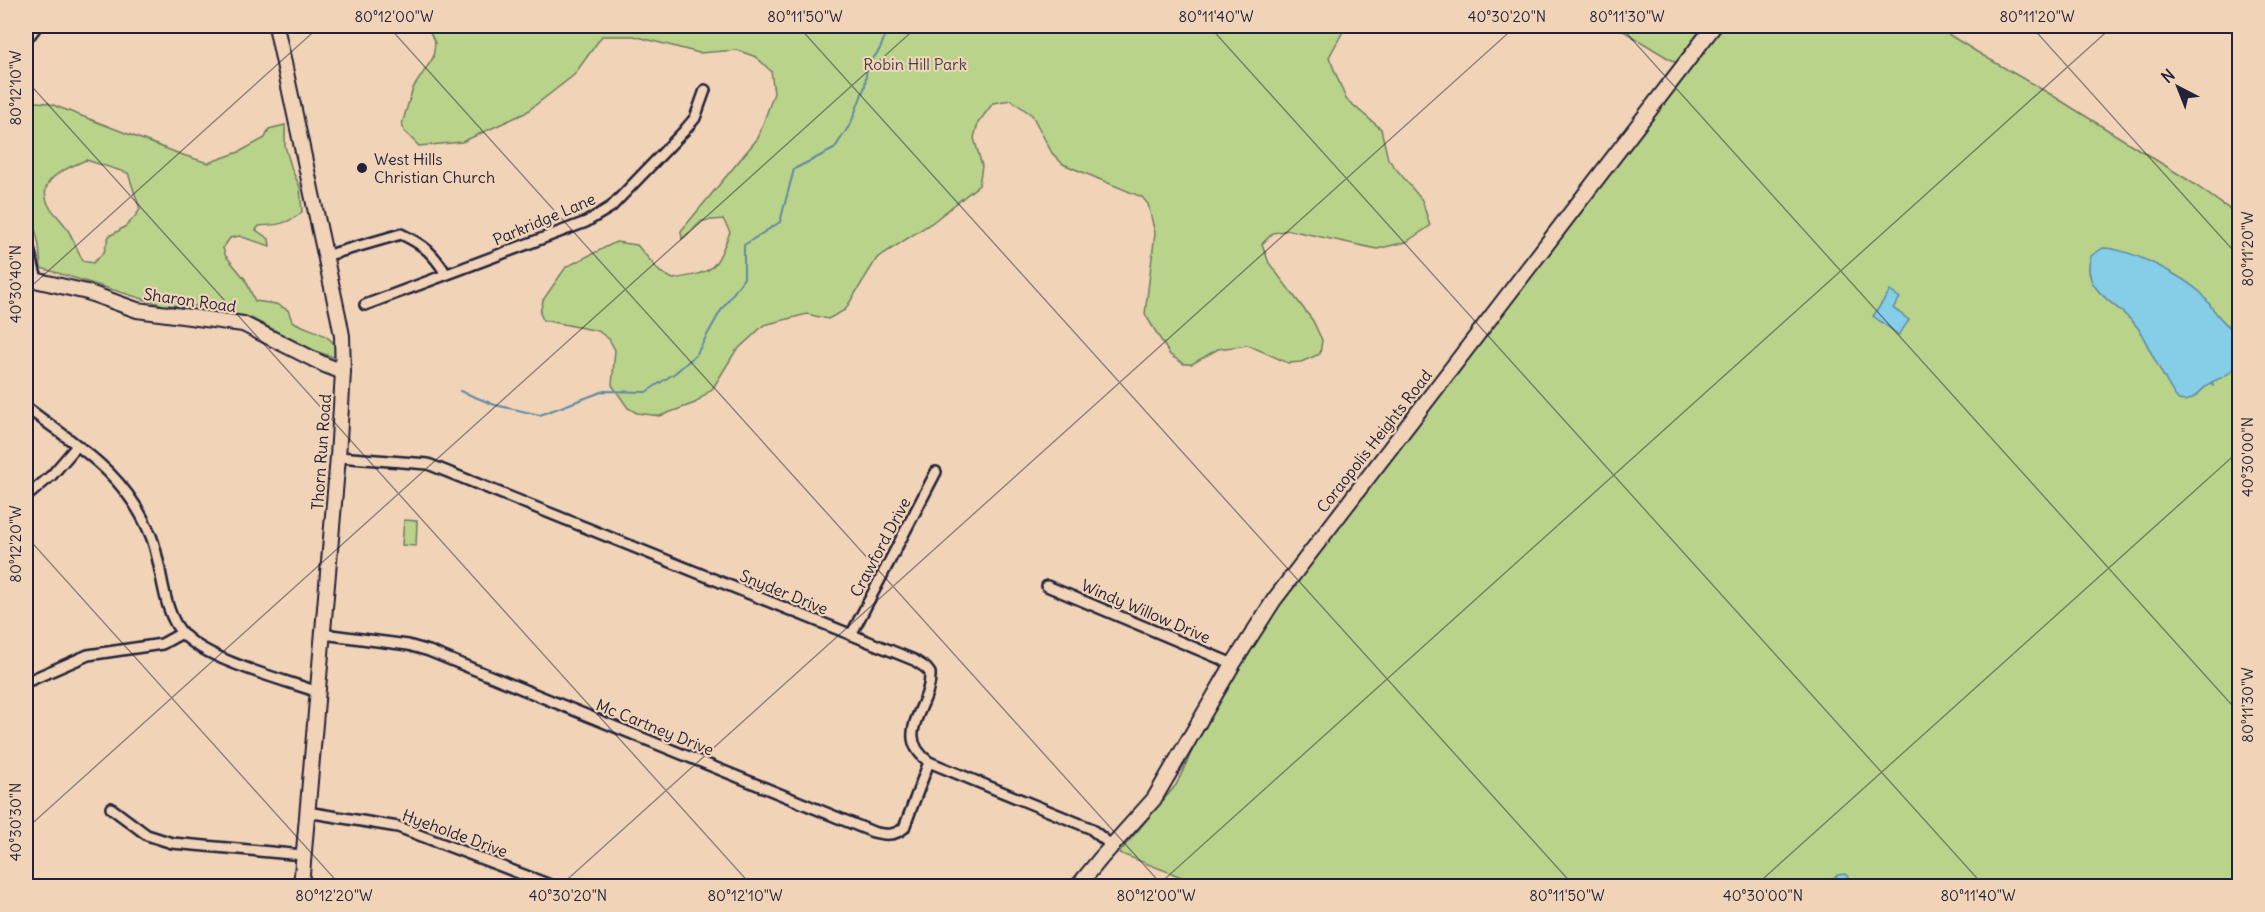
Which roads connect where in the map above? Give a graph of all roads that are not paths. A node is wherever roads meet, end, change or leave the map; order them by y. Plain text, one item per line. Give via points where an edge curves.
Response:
1 (37, 26) edge
2 (276, 26) edge
3 (1714, 26) edge
4 (30, 35) dead end
5 (705, 90) dead end
6 (26, 237) edge
7 (325, 256) junction
8 (446, 274) junction
9 (31, 279) edge
10 (365, 305) dead end
11 (343, 372) junction
12 (26, 407) edge
13 (77, 446) junction
14 (338, 457) junction
15 (936, 472) dead end
16 (26, 497) edge
17 (1047, 586) dead end
18 (182, 633) junction
19 (323, 634) junction
20 (851, 635) junction
21 (1233, 664) junction
22 (26, 682) edge
23 (318, 692) junction
24 (929, 762) junction
25 (111, 808) dead end
26 (307, 812) junction
27 (1112, 846) junction
28 (303, 855) junction
29 (300, 886) edge
30 (553, 886) edge
31 (1078, 886) edge

1 - 4 street
2 - 7 street, Thorn Run Road
3 - 21 street, Coraopolis Heights Road via 1322,536
5 - 8 street, Parkridge Lane via 695,118 611,207 586,222
6 - 9 street
7 - 8 street via 401,234 433,254
7 - 11 street, Thorn Run Road via 342,336
8 - 10 street, Parkridge Lane
9 - 11 street, Sharon Road via 87,292 137,310 243,324
11 - 14 street, Thorn Run Road
12 - 13 street
13 - 16 street
13 - 18 street via 117,479 138,508 152,538 168,605
14 - 19 street, Thorn Run Road
14 - 20 street, Snyder Drive via 428,464
15 - 20 street, Crawford Drive
17 - 21 street, Windy Willow Drive
18 - 22 street via 162,644 88,655
18 - 23 street via 212,654
19 - 23 street, Thorn Run Road
19 - 24 street, Mc Cartney Drive via 429,651 873,832 890,835 904,828
20 - 24 street, Snyder Drive via 914,660 930,673 929,688 912,737 916,750
21 - 27 street, Coraopolis Heights Road via 1154,799
23 - 26 street, Thorn Run Road
24 - 27 street via 1078,823
25 - 28 street via 147,834 172,843
26 - 28 street, Thorn Run Road
26 - 30 street, Hyeholde Drive via 398,827
27 - 31 street, Coraopolis Heights Road
28 - 29 street, Thorn Run Road

